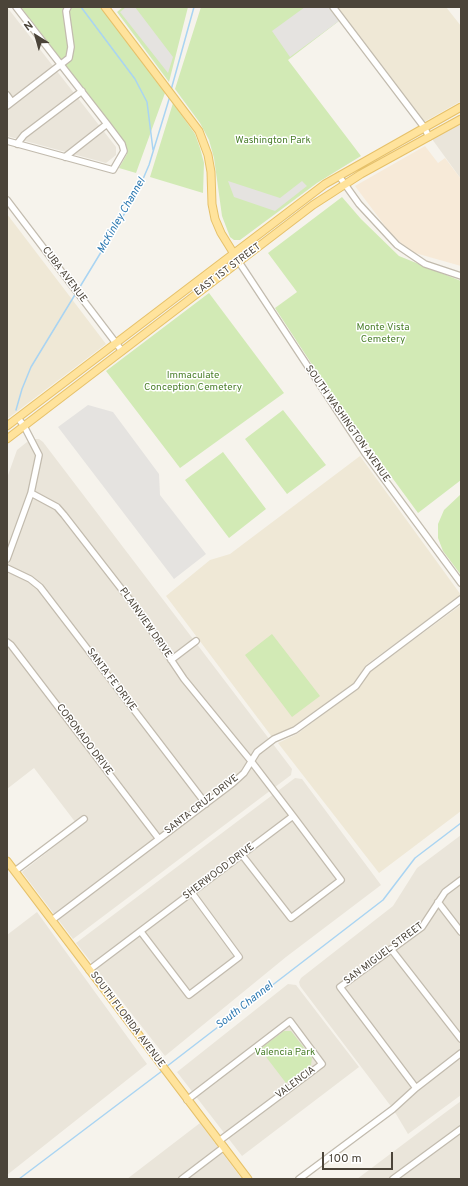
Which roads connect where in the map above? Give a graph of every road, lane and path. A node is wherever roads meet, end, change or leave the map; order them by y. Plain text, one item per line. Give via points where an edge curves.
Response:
1 (16, 7) edge
2 (68, 7) edge
3 (105, 7) edge
4 (333, 7) edge
5 (60, 65) junction
6 (82, 91) junction
7 (7, 95) edge
8 (12, 102) junction
9 (7, 106) edge
10 (461, 107) edge
11 (461, 119) edge
12 (107, 124) junction
13 (424, 128) junction
14 (428, 137) junction
15 (7, 142) edge
16 (17, 144) junction
17 (65, 157) junction
18 (339, 176) junction
19 (344, 184) junction
20 (7, 200) edge
21 (233, 254) junction
22 (239, 262) junction
23 (461, 276) edge
24 (116, 344) junction
25 (122, 351) junction
26 (66, 382) junction
27 (72, 390) junction
28 (18, 418) junction
29 (7, 426) edge
30 (24, 426) junction
31 (7, 439) edge
32 (31, 493) junction
33 (7, 559) edge
34 (7, 568) edge
35 (461, 583) edge
36 (461, 599) edge
37 (196, 641) dead end
38 (7, 642) edge
39 (171, 660) junction
40 (251, 761) junction
41 (206, 804) junction
42 (293, 816) junction
43 (84, 819) dead end
44 (159, 839) junction
45 (242, 854) junction
46 (7, 861) edge
47 (15, 871) junction
48 (461, 880) edge
49 (192, 893) junction
50 (438, 902) junction
51 (52, 920) junction
52 (141, 932) junction
53 (461, 932) edge
54 (391, 949) junction
55 (89, 970) junction
56 (461, 1039) edge
57 (461, 1053) edge
58 (416, 1088) junction
59 (187, 1100) junction
60 (461, 1129) edge
61 (221, 1144) junction
62 (182, 1179) edge
63 (248, 1179) edge
64 (299, 1179) edge
65 (394, 1179) edge

1 - 5 street
2 - 5 street via 66,11 71,47 69,58
3 - 21 main road via 199,131 211,172 215,219
4 - 13 street
5 - 6 street
5 - 8 street
6 - 12 street
6 - 16 street via 24,135
7 - 8 street
8 - 9 street
10 - 13 main road, EAST 1ST STREET
11 - 14 main road, EAST 1ST STREET
12 - 17 street
12 - 17 street via 122,144 124,151 113,170
13 - 14 street
13 - 18 main road, EAST 1ST STREET
14 - 19 main road, EAST 1ST STREET
15 - 16 street
16 - 17 street
18 - 19 street
18 - 21 main road, EAST 1ST STREET via 304,199
19 - 22 main road, EAST 1ST STREET
19 - 23 street via 397,245 425,264
20 - 24 street, CUBA AVENUE
21 - 22 main road
21 - 24 main road, EAST 1ST STREET
22 - 25 main road, EAST 1ST STREET
22 - 35 street, SOUTH WASHINGTON AVENUE via 365,453
24 - 25 street, CUBA AVENUE
24 - 26 main road, EAST 1ST STREET
25 - 27 main road, EAST 1ST STREET
26 - 27 street
26 - 28 main road, EAST 1ST STREET
27 - 30 main road, EAST 1ST STREET
28 - 29 main road, EAST 1ST STREET
28 - 30 street
30 - 31 main road, EAST 1ST STREET
30 - 32 street via 39,455
32 - 33 street
32 - 39 street, PLAINVIEW DRIVE via 57,507 64,515 136,609
34 - 41 street, SANTA FE DRIVE via 40,587
36 - 40 street, SANTA CRUZ DRIVE via 368,669 356,686 295,730 274,739 257,752
37 - 39 street
38 - 44 street, CORONADO DRIVE
39 - 40 street, PLAINVIEW DRIVE
40 - 41 street, SANTA CRUZ DRIVE via 233,784
40 - 42 street
41 - 44 street, SANTA CRUZ DRIVE
42 - 45 street, SHERWOOD DRIVE
42 - 45 street via 341,880 291,918
43 - 47 street
44 - 51 street, SANTA CRUZ DRIVE
45 - 49 street, SHERWOOD DRIVE
46 - 47 main road, SOUTH FLORIDA AVENUE
47 - 51 main road, SOUTH FLORIDA AVENUE
48 - 50 street, SAN MIGUEL STREET via 445,892
49 - 52 street, SHERWOOD DRIVE
49 - 52 street via 239,957 189,995
50 - 53 street
50 - 54 street, SAN MIGUEL STREET via 422,927
51 - 55 main road, SOUTH FLORIDA AVENUE
52 - 55 street, SHERWOOD DRIVE
54 - 56 street
54 - 58 street, SAN MIGUEL STREET via 340,987
55 - 59 main road, SOUTH FLORIDA AVENUE
57 - 58 street
58 - 64 street via 393,1109
59 - 61 main road, SOUTH FLORIDA AVENUE
59 - 61 street, VALENCIA via 290,1021 322,1064
60 - 65 street
61 - 62 street
61 - 63 main road, SOUTH FLORIDA AVENUE

